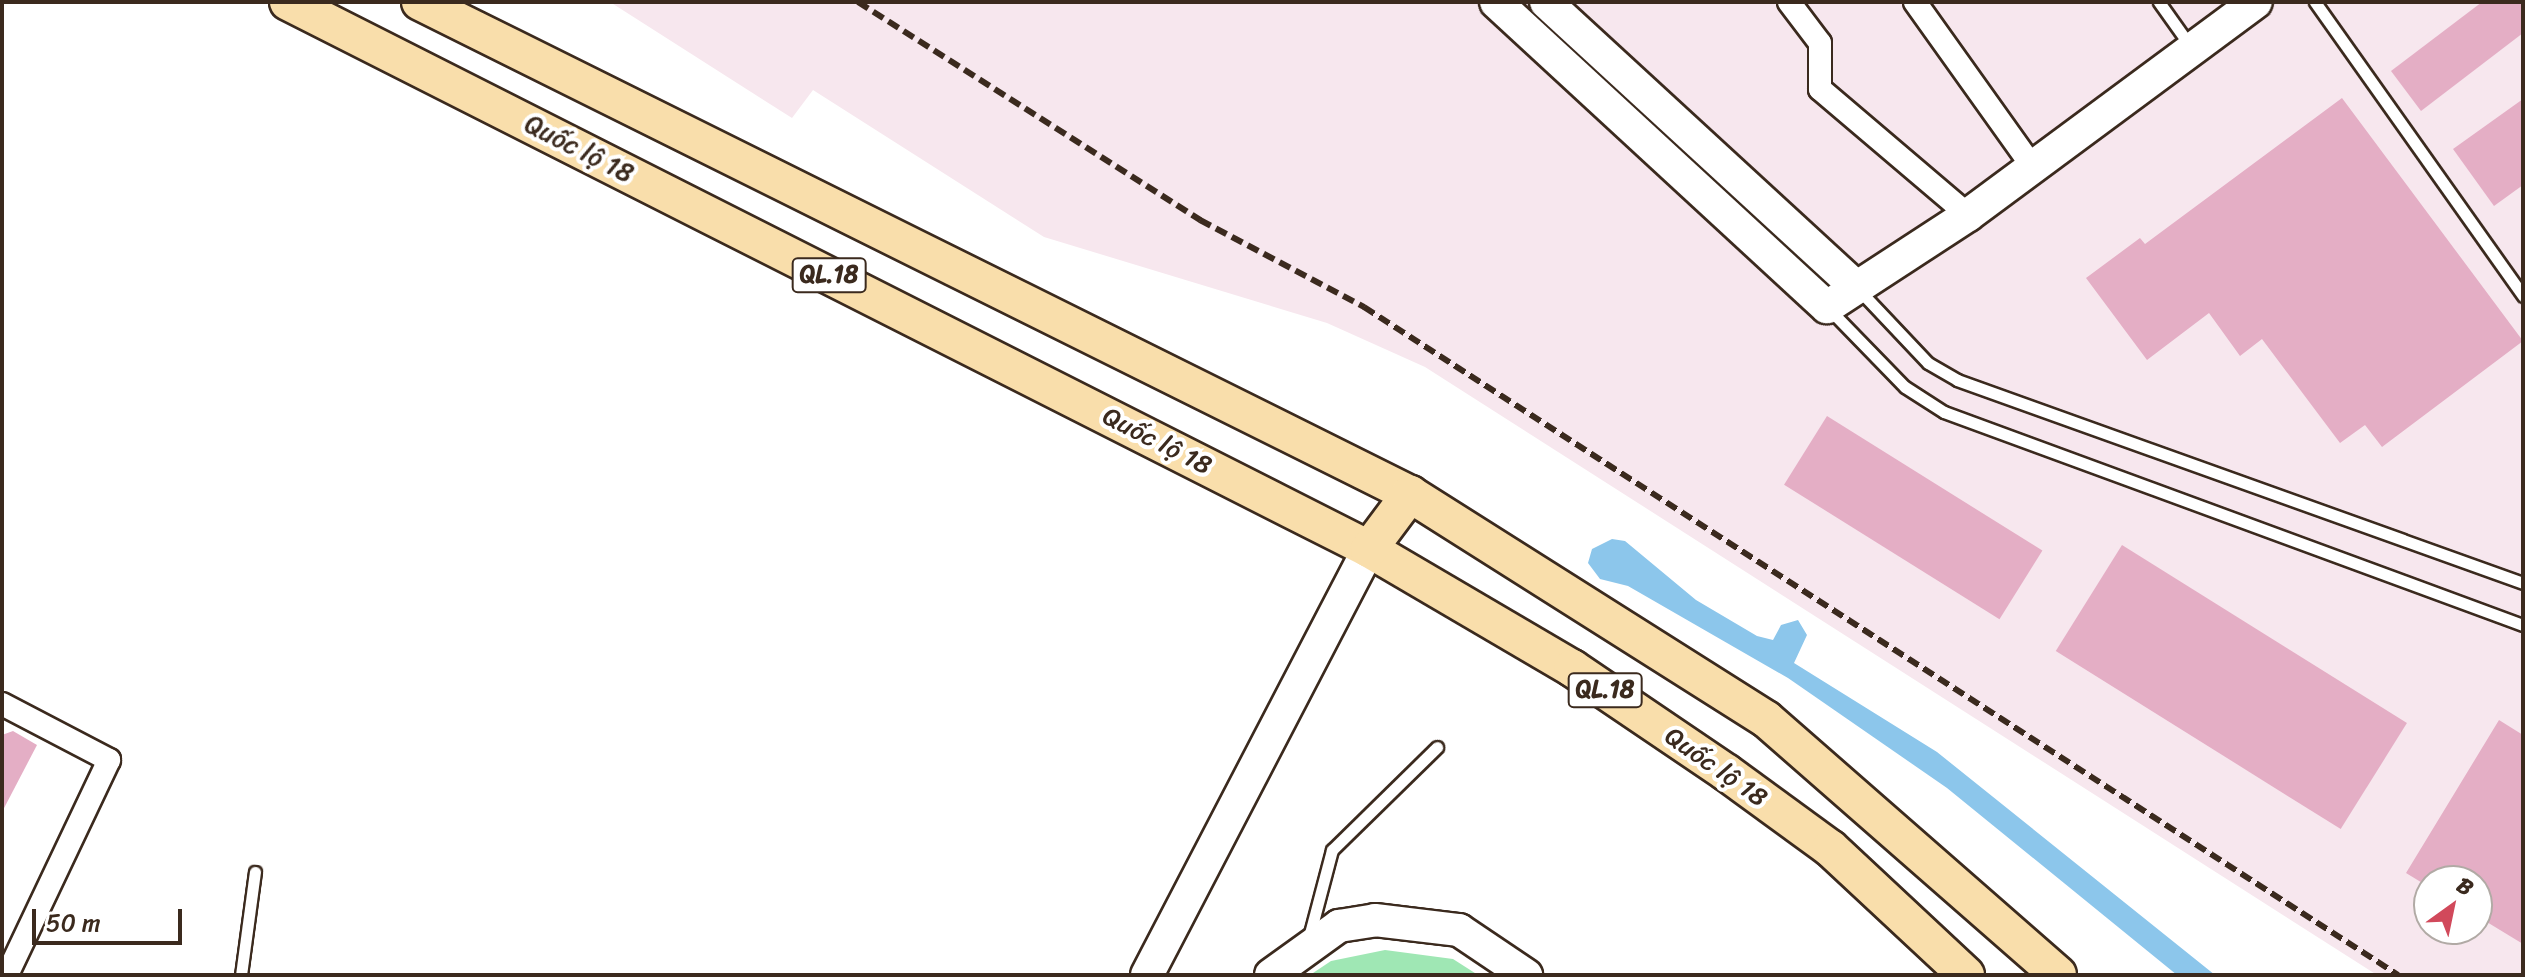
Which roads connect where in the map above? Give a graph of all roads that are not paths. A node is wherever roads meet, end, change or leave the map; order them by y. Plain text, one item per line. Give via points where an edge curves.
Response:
1 (288, 2) edge
2 (420, 2) edge
3 (1496, 2) edge
4 (1546, 2) edge
5 (1789, 2) edge
6 (1915, 2) edge
7 (2159, 2) edge
8 (2256, 2) edge
9 (2315, 2) edge
10 (2193, 49) junction
11 (2032, 166) junction
12 (1968, 215) junction
13 (1855, 286) junction
14 (2523, 296) edge
15 (1827, 307) junction
16 (1410, 494) junction
17 (1369, 549) junction
18 (2523, 583) edge
19 (2523, 625) edge
20 (2, 704) edge
21 (1437, 747) dead end
22 (255, 872) dead end
23 (1306, 945) junction
24 (7, 975) edge
25 (241, 975) edge
26 (1147, 975) edge
27 (1271, 975) edge
28 (1526, 975) edge
29 (1966, 975) edge
30 (2058, 975) edge

1 - 17 main road, Quốc lộ 18 / QL.18
2 - 16 main road, QL.18
3 - 15 main road
4 - 13 main road
5 - 12 street via 1820,43 1820,89
6 - 11 street
7 - 10 lane
8 - 10 main road
9 - 14 lane
10 - 11 main road
11 - 12 main road
12 - 13 main road
13 - 15 main road
13 - 18 lane via 1928,363 1957,380
15 - 19 lane via 1905,387 1944,412
16 - 17 main road
16 - 30 main road, QL.18 via 1766,719
17 - 26 main road
17 - 29 main road, Quốc lộ 18 / QL.18 via 1572,668 1727,773 1830,848
20 - 24 street via 109,760
21 - 23 lane via 1332,850
22 - 25 lane
23 - 27 main road
23 - 28 main road via 1339,926 1416,921 1459,930

